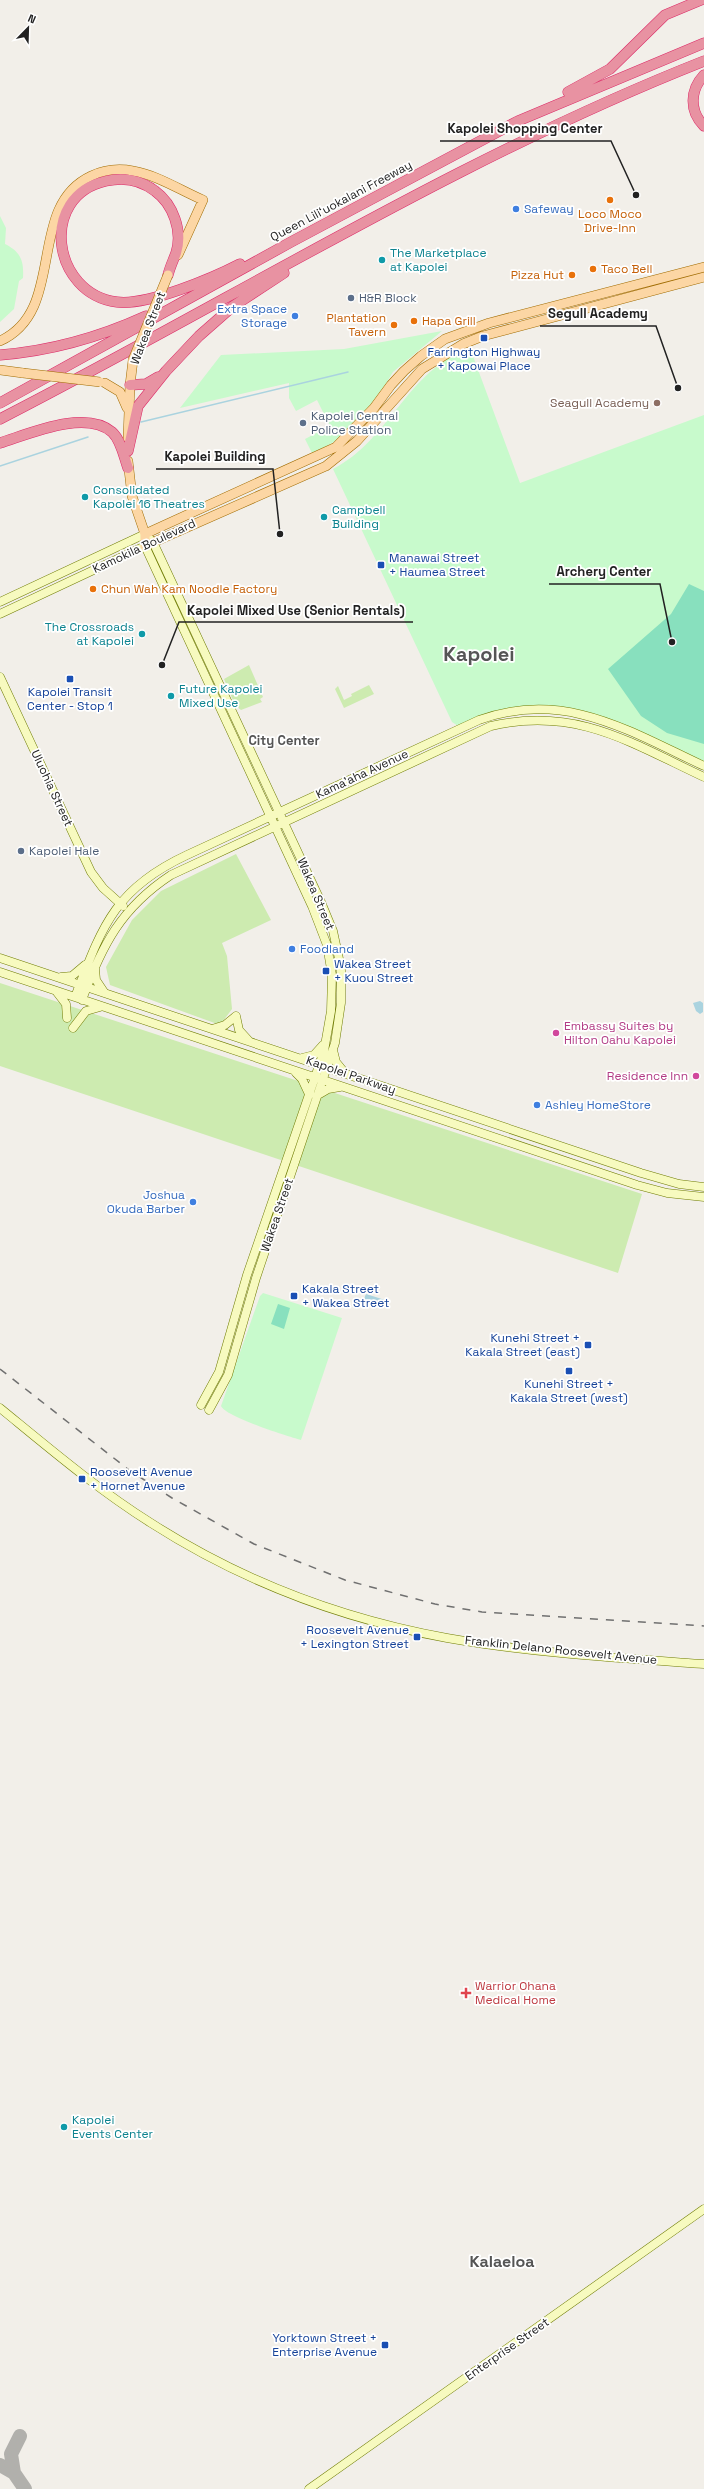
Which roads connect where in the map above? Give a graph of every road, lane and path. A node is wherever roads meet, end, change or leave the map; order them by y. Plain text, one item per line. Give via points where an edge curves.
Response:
1 (701, 0) edge
2 (704, 44) edge
3 (704, 61) edge
4 (704, 75) edge
5 (518, 121) junction
6 (704, 126) edge
7 (446, 181) junction
8 (387, 191) junction
9 (704, 267) edge
10 (168, 276) junction
11 (229, 277) junction
12 (704, 277) edge
13 (0, 341) edge
14 (0, 355) edge
15 (0, 370) edge
16 (166, 371) junction
17 (103, 383) junction
18 (130, 385) junction
19 (59, 390) junction
20 (0, 403) edge
21 (128, 413) junction
22 (0, 419) edge
23 (0, 424) edge
24 (0, 443) edge
25 (128, 452) junction
26 (128, 468) junction
27 (145, 534) junction
28 (149, 544) junction
29 (0, 602) edge
30 (0, 614) edge
31 (0, 677) edge
32 (704, 766) edge
33 (704, 777) edge
34 (273, 797) junction
35 (264, 801) junction
36 (297, 804) junction
37 (280, 812) junction
38 (298, 814) junction
39 (271, 816) junction
40 (284, 821) junction
41 (256, 823) junction
42 (275, 825) junction
43 (258, 833) junction
44 (292, 837) junction
45 (284, 843) junction
46 (120, 904) junction
47 (128, 911) junction
48 (0, 958) edge
49 (88, 961) junction
50 (96, 965) junction
51 (0, 972) edge
52 (59, 978) junction
53 (83, 986) junction
54 (55, 991) junction
55 (105, 993) junction
56 (79, 999) junction
57 (104, 1007) junction
58 (67, 1018) dead end
59 (73, 1028) dead end
60 (212, 1029) junction
61 (229, 1035) junction
62 (250, 1041) junction
63 (325, 1043) junction
64 (225, 1048) junction
65 (333, 1049) junction
66 (301, 1058) junction
67 (323, 1066) junction
68 (294, 1071) junction
69 (344, 1073) junction
70 (318, 1079) junction
71 (342, 1087) junction
72 (313, 1096) junction
73 (704, 1187) edge
74 (704, 1197) edge
75 (201, 1405) dead end
76 (0, 1408) edge
77 (209, 1410) dead end
78 (704, 1664) edge
79 (704, 2209) edge
80 (309, 2489) edge

1 - 5 highway via 665,15 599,77 543,104
2 - 5 highway, Queen Liliʻuokalani Freeway
3 - 7 highway via 546,130
4 - 6 highway via 696,88 693,100 695,113
5 - 8 highway, Queen Liliʻuokalani Freeway
7 - 16 highway via 398,211 247,295 199,336
7 - 19 highway via 254,282
8 - 10 highway via 317,222 230,269 169,292 126,302 106,300 89,291 68,268 62,251 61,230 64,217 75,199 91,186 110,180 137,182 156,191 169,207 177,226 177,246
8 - 11 highway, Queen Liliʻuokalani Freeway
9 - 27 main road, Kamokila Boulevard via 461,332 431,348 391,385 374,408 336,447
10 - 13 main road, Wakea Street via 203,200 130,170 109,170 83,180 68,194 58,210 35,304 18,329
10 - 18 main road, Wakea Street, bridge via 134,360
11 - 14 highway via 108,331 60,346
11 - 20 highway, Queen Liliʻuokalani Freeway
12 - 28 main road, Kamokila Boulevard via 471,340 422,369 357,442 326,466
15 - 17 main road, bridge
16 - 18 highway via 146,384
16 - 25 highway via 138,406
17 - 18 main road
17 - 21 main road via 120,392
18 - 21 main road, Wakea Street
19 - 22 highway
19 - 23 highway
21 - 25 main road, Wakea Street
24 - 26 highway via 56,425 70,423 101,426 118,439
25 - 26 main road, Wakea Street
26 - 27 main road, Wakea Street via 132,496
27 - 28 main road, Wakea Street
27 - 29 street, Kamokila Boulevard
28 - 30 street, Kamokila Boulevard
28 - 34 street, Wakea Street
28 - 35 street, Wakea Street
31 - 46 street, Uluohia Street via 91,872
32 - 36 street, Kama'aha Avenue via 597,718 558,709 523,710 489,717 452,731
33 - 38 street, Kama'aha Avenue via 591,727 558,720 529,720 504,723 480,731
34 - 36 street via 283,803
34 - 37 street, Wakea Street
35 - 39 street, Wakea Street
35 - 41 street
36 - 37 street, Kama'aha Avenue
37 - 39 street, Kama'aha Avenue
37 - 40 street, Wakea Street
38 - 40 street, Kama'aha Avenue
38 - 44 street via 293,825
39 - 41 street, Kama'aha Avenue
39 - 42 street, Wakea Street
40 - 42 street, Kama'aha Avenue
40 - 44 street, Wakea Street
41 - 46 street, Kama'aha Avenue via 174,861 147,878
42 - 43 street, Kama'aha Avenue
42 - 45 street, Wakea Street
43 - 45 street via 272,834
43 - 47 street, Kama'aha Avenue via 171,875
44 - 65 street, Wakea Street via 328,919 339,955 341,1003
45 - 63 street, Wakea Street via 320,922 327,945 332,975 332,998
46 - 47 street, Uluohia Street
46 - 49 street, Kama'aha Avenue via 98,936
47 - 50 street, Kama'aha Avenue via 110,936
48 - 52 street, Kapolei Parkway
49 - 52 street via 76,974
49 - 53 street, Kama'aha Avenue
50 - 53 street, Kama'aha Avenue
50 - 55 street via 96,980
51 - 54 street, Kapolei Parkway
52 - 53 street, Kapolei Parkway
53 - 55 street, Kapolei Parkway
53 - 56 street
54 - 56 street, Kapolei Parkway
54 - 58 street via 66,1004
55 - 60 street, Kapolei Parkway
56 - 57 street, Kapolei Parkway
57 - 59 street via 86,1011
57 - 64 street, Kapolei Parkway
60 - 61 street, Kapolei Parkway
60 - 62 street via 225,1025 236,1016 239,1030
61 - 62 street, Kapolei Parkway
61 - 64 street
62 - 66 street, Kapolei Parkway
63 - 66 street via 314,1055
63 - 67 street, Wakea Street
64 - 68 street, Kapolei Parkway
65 - 67 street, Wakea Street
65 - 69 street via 336,1062
66 - 67 street, Kapolei Parkway
67 - 69 street, Kapolei Parkway
67 - 70 street, Wakea Street
68 - 70 street, Kapolei Parkway
68 - 72 street
69 - 73 street, Kapolei Parkway via 661,1179
70 - 71 street, Kapolei Parkway
70 - 72 street, Wakea Street
71 - 72 street
71 - 74 street, Kapolei Parkway via 636,1185 667,1193
72 - 75 street, Wakea Street via 285,1162 247,1275 219,1372
72 - 77 street, Wakea Street via 228,1375
76 - 78 street, Franklin Delano Roosevelt Avenue via 95,1483 150,1522 221,1562 295,1595 383,1624 456,1640 585,1655
79 - 80 street, Enterprise Street

